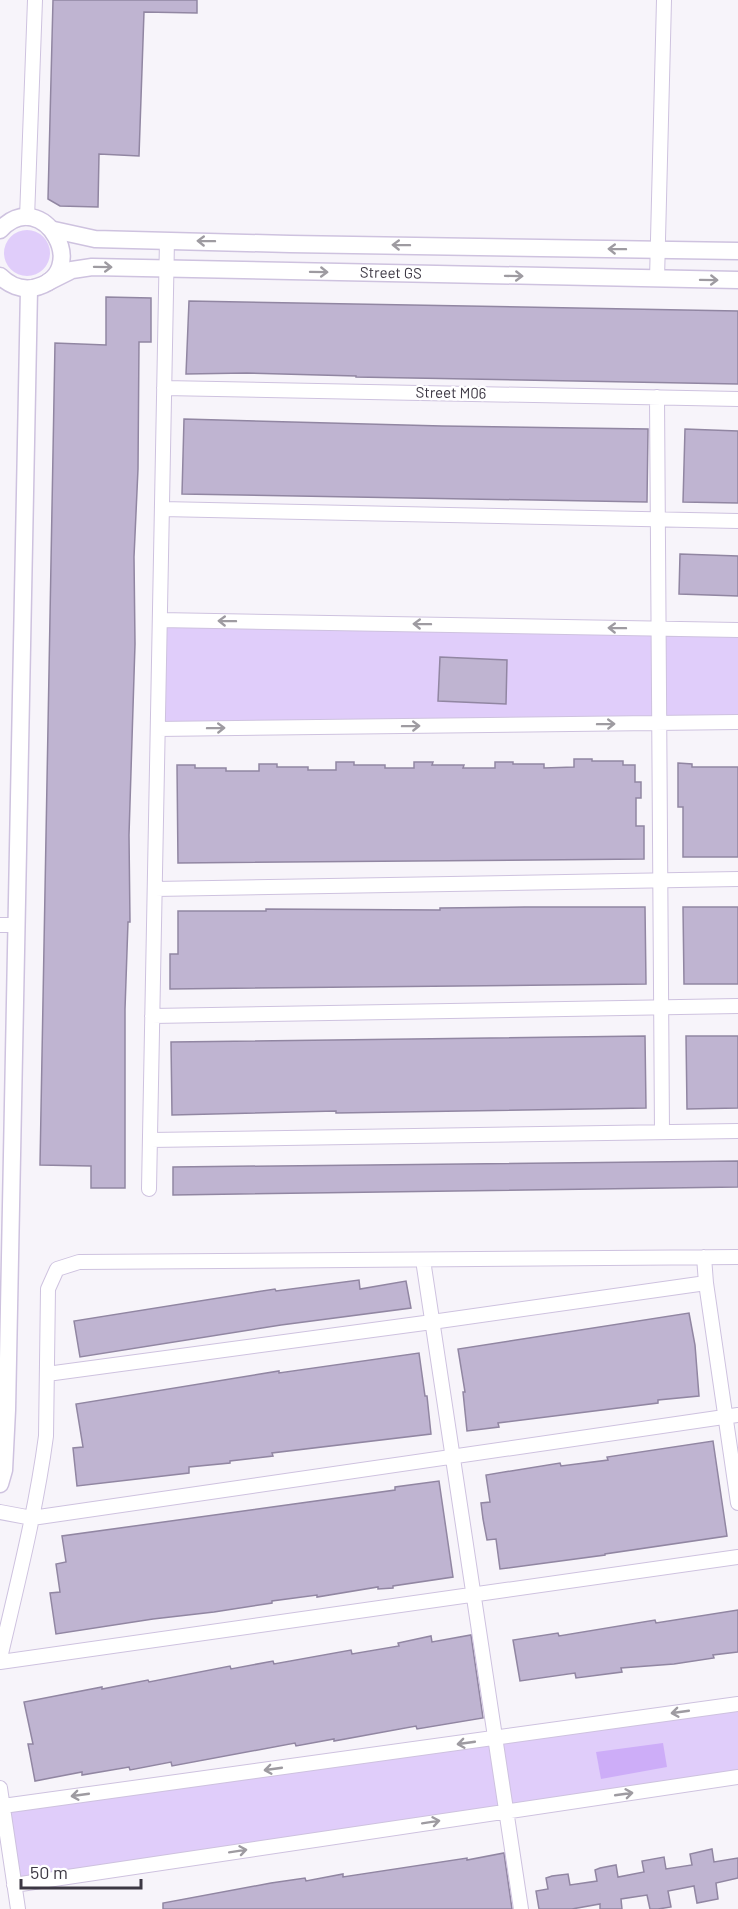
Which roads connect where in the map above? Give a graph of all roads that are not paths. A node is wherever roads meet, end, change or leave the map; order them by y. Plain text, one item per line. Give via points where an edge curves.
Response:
1 (35, 0) edge
2 (664, 0) edge
3 (27, 218) junction
4 (0, 230) edge
5 (54, 230) junction
6 (167, 240) junction
7 (290, 244) junction
8 (438, 245) junction
9 (657, 249) junction
10 (738, 251) edge
11 (166, 269) junction
12 (289, 271) junction
13 (439, 274) junction
14 (1, 277) edge
15 (657, 279) junction
16 (738, 280) edge
17 (48, 282) junction
18 (29, 289) junction
19 (164, 388) junction
20 (657, 397) junction
21 (738, 399) edge
22 (162, 509) junction
23 (658, 520) junction
24 (738, 521) edge
25 (160, 620) junction
26 (659, 628) junction
27 (738, 630) edge
28 (738, 722) edge
29 (659, 723) junction
30 (158, 729) junction
31 (738, 879) edge
32 (660, 880) junction
33 (155, 889) junction
34 (8, 925) edge
35 (738, 1006) edge
36 (661, 1007) junction
37 (152, 1016) junction
38 (738, 1131) edge
39 (662, 1132) junction
40 (150, 1140) junction
41 (149, 1189) dead end
42 (704, 1257) junction
43 (738, 1257) edge
44 (423, 1260) junction
45 (706, 1283) junction
46 (432, 1322) junction
47 (47, 1374) junction
48 (732, 1416) edge
49 (452, 1456) junction
50 (1, 1475) edge
51 (738, 1503) edge
52 (0, 1512) edge
53 (32, 1518) junction
54 (738, 1557) edge
55 (473, 1594) junction
56 (0, 1660) edge
57 (738, 1704) edge
58 (495, 1739) junction
59 (738, 1777) edge
60 (0, 1788) edge
61 (3, 1806) junction
62 (506, 1811) junction
63 (15, 1885) junction
64 (18, 1909) edge
65 (521, 1909) edge

1 - 3 street
2 - 9 street
3 - 4 street
3 - 5 street, Street GS
5 - 6 street, Street GS via 96,239
5 - 17 street via 62,256
7 -> 6 street, Street GS
6 - 11 street
8 -> 7 street, Street GS
7 - 12 street
9 -> 8 street, Street GS
8 - 13 street
9 - 10 street, Street GS
9 - 15 street
11 - 12 street, Street GS
17 -> 11 street, Street GS via 72,270 92,267
11 - 19 street
12 -> 13 street, Street GS
13 -> 15 street, Street GS
14 - 18 street
15 -> 16 street, Street GS
17 - 18 street, Street GS
18 - 34 street
19 - 20 street, Street M06
19 - 22 street
20 - 21 street, Street M06
20 - 23 street
22 - 23 street
22 - 25 street
23 - 24 street
23 - 26 street
26 -> 25 street
25 - 30 street
26 - 27 street
26 - 29 street
28 - 29 street
30 -> 29 street
29 - 32 street
30 - 33 street
31 - 32 street
32 - 33 street
32 - 36 street
33 - 37 street
34 - 50 street via 8,1410
35 - 36 street
36 - 37 street
36 - 39 street
37 - 40 street
38 - 39 street
39 - 40 street
40 - 41 street
42 - 43 street
42 - 44 street
42 - 45 street
44 - 46 street
44 - 47 street via 79,1262 57,1269 48,1289
45 - 46 street
45 - 48 street
46 - 47 street
46 - 49 street
47 - 53 street via 46,1436
48 - 49 street
48 - 51 street
49 - 53 street
49 - 55 street
52 - 53 street
53 - 56 street
54 - 55 street
55 - 56 street
55 - 58 street
57 -> 58 street
58 -> 61 street
58 - 62 street
62 -> 59 street
60 - 61 street
61 - 63 street
63 -> 62 street
62 - 65 street
63 - 64 street

